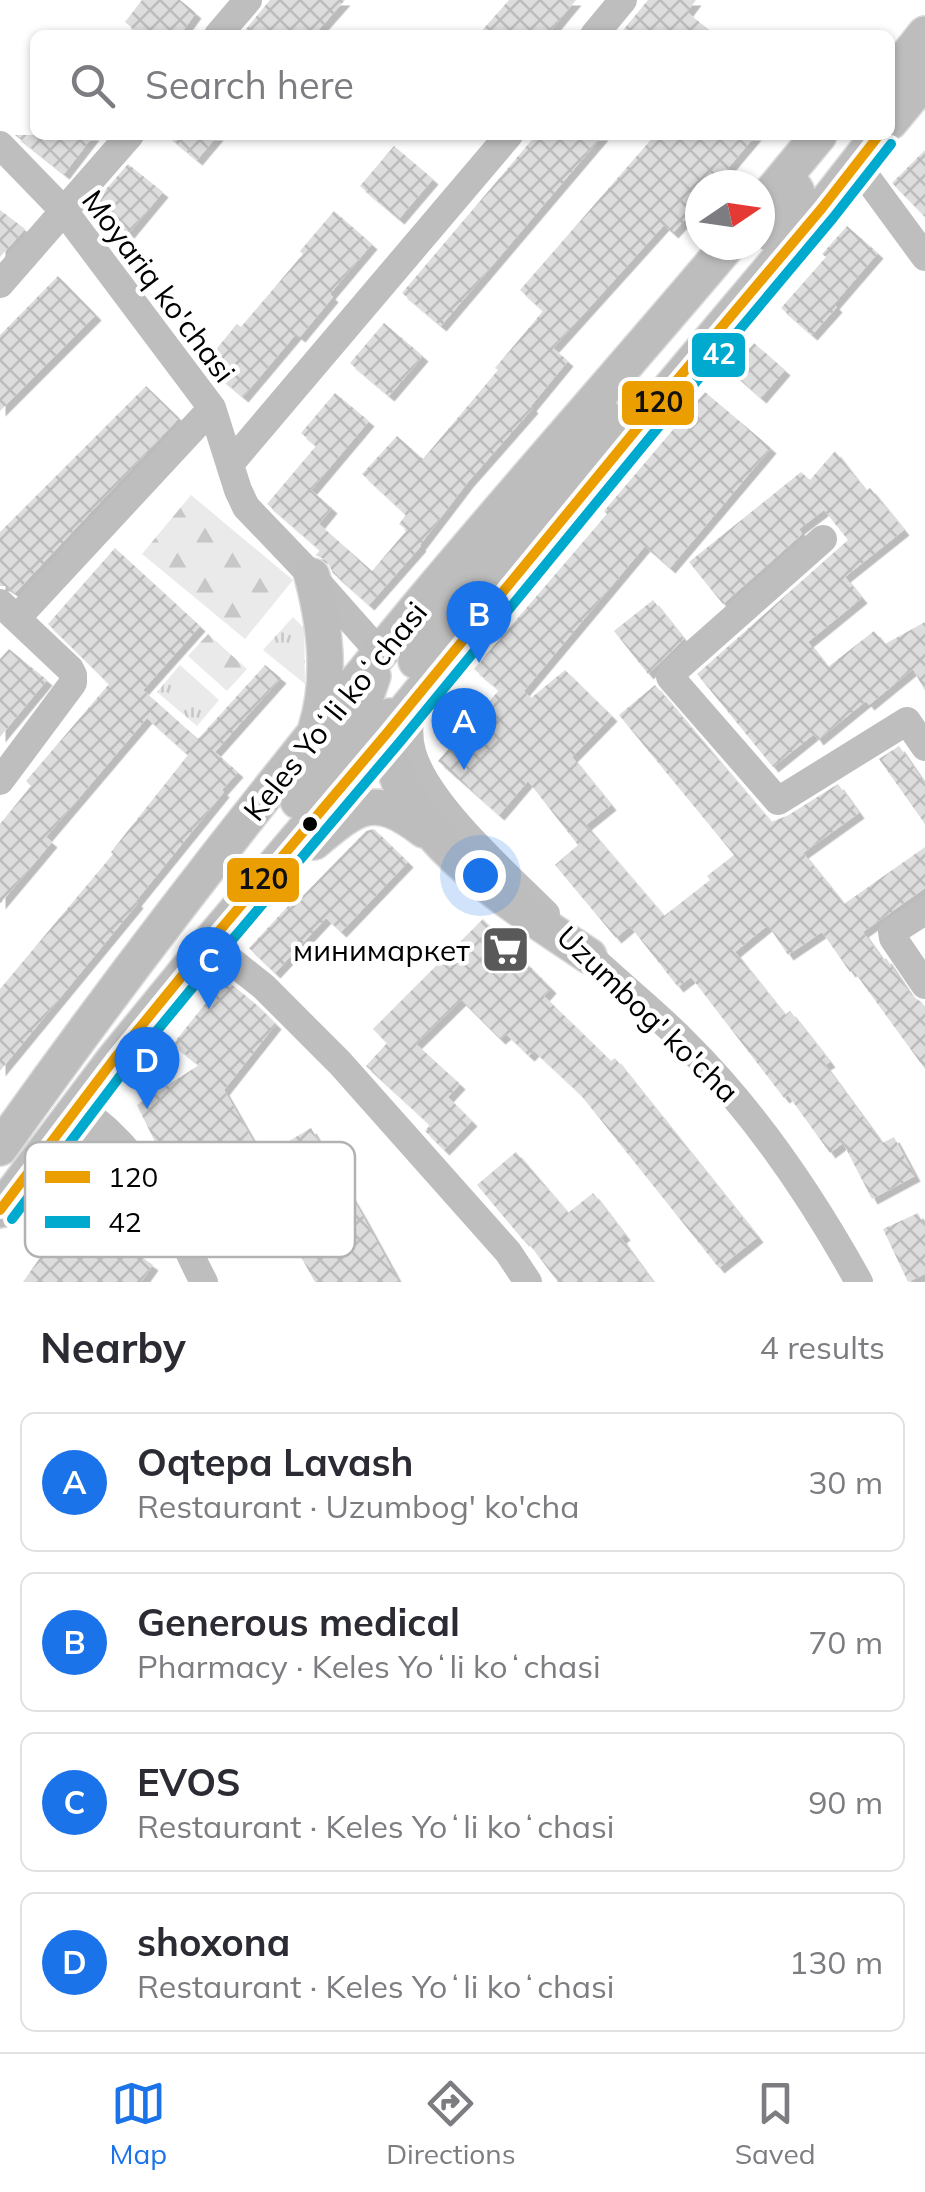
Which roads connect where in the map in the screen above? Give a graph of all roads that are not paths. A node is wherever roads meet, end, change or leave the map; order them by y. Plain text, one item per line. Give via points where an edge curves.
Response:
1 (248, 0) edge
2 (623, 0) edge
3 (925, 6) edge
4 (222, 30) edge
5 (598, 30) edge
6 (925, 34) edge
7 (895, 43) edge
8 (895, 72) edge
9 (925, 80) edge
10 (895, 116) edge
11 (126, 140) edge
12 (505, 140) edge
13 (816, 140) edge
14 (0, 146) edge
15 (855, 149) edge
16 (784, 178) junction
17 (775, 188) edge
18 (64, 211) junction
19 (925, 256) edge
20 (715, 260) edge
21 (0, 284) edge
22 (685, 296) junction
23 (666, 392) junction
24 (212, 408) junction
25 (230, 464) junction
26 (823, 539) dead end
27 (312, 576) junction
28 (425, 598) junction
29 (9, 610) edge
30 (352, 620) junction
31 (402, 674) junction
32 (372, 726) junction
33 (314, 734) junction
34 (925, 747) edge
35 (416, 763) junction
36 (0, 782) edge
37 (440, 842) junction
38 (255, 890) junction
39 (925, 911) edge
40 (209, 942) junction
41 (589, 956) junction
42 (925, 985) edge
43 (116, 1058) junction
44 (40, 1092) junction
45 (72, 1115) junction
46 (51, 1142) edge
47 (95, 1142) edge
48 (119, 1142) edge
49 (0, 1148) edge
50 (25, 1177) edge
51 (5, 1203) edge
52 (186, 1257) edge
53 (202, 1278) edge
54 (528, 1282) edge
55 (859, 1282) edge

1 - 4 street
2 - 5 street
3 - 7 main road
6 - 8 main road
9 - 10 main road
11 - 18 street
12 - 25 street
13 - 16 main road
14 - 18 street, Moyariq ko'chasi
15 - 19 street
15 - 23 main road, Keles Yoʻli koʻchasi via 822,208
16 - 17 main road
16 - 23 main road via 799,194 798,203 713,310
18 - 21 street
18 - 24 street, Moyariq ko'chasi
20 - 22 main road, Keles Yoʻli koʻchasi
22 - 28 main road, Keles Yoʻli koʻchasi
22 - 31 main road via 600,432
23 - 31 main road, Keles Yoʻli koʻchasi
24 - 25 street, Moyariq ko'chasi
24 - 29 street
25 - 27 street, Moyariq ko'chasi via 246,508
26 - 34 street via 670,678 778,801 908,721
27 - 30 street, Moyariq ko'chasi
27 - 33 main road via 325,658
28 - 30 street via 384,618
28 - 31 main road, Keles Yoʻli koʻchasi
29 - 36 street via 70,668 73,683
30 - 31 street, Moyariq ko'chasi
31 - 32 main road via 390,714
31 - 33 main road, Keles Yoʻli koʻchasi
31 - 35 street, Uzumbog' ko'cha
32 - 33 main road via 330,723
32 - 35 street, Uzumbog' ko'cha
32 - 37 main road via 403,789
32 - 38 main road
32 - 43 main road via 323,772 204,912
33 - 44 main road, Keles Yoʻli koʻchasi
35 - 41 street, Uzumbog' ko'cha via 460,826
37 - 38 main road via 396,811 368,808 344,817
37 - 41 main road
38 - 40 main road
39 - 42 street via 892,932
40 - 43 main road
40 - 54 street via 340,1063
41 - 55 street, Uzumbog' ko'cha via 742,1104
43 - 45 main road
44 - 45 main road
44 - 49 main road, Keles Yoʻli koʻchasi
45 - 46 main road
45 - 47 street
45 - 48 street via 100,1121
50 - 51 main road
52 - 53 street

